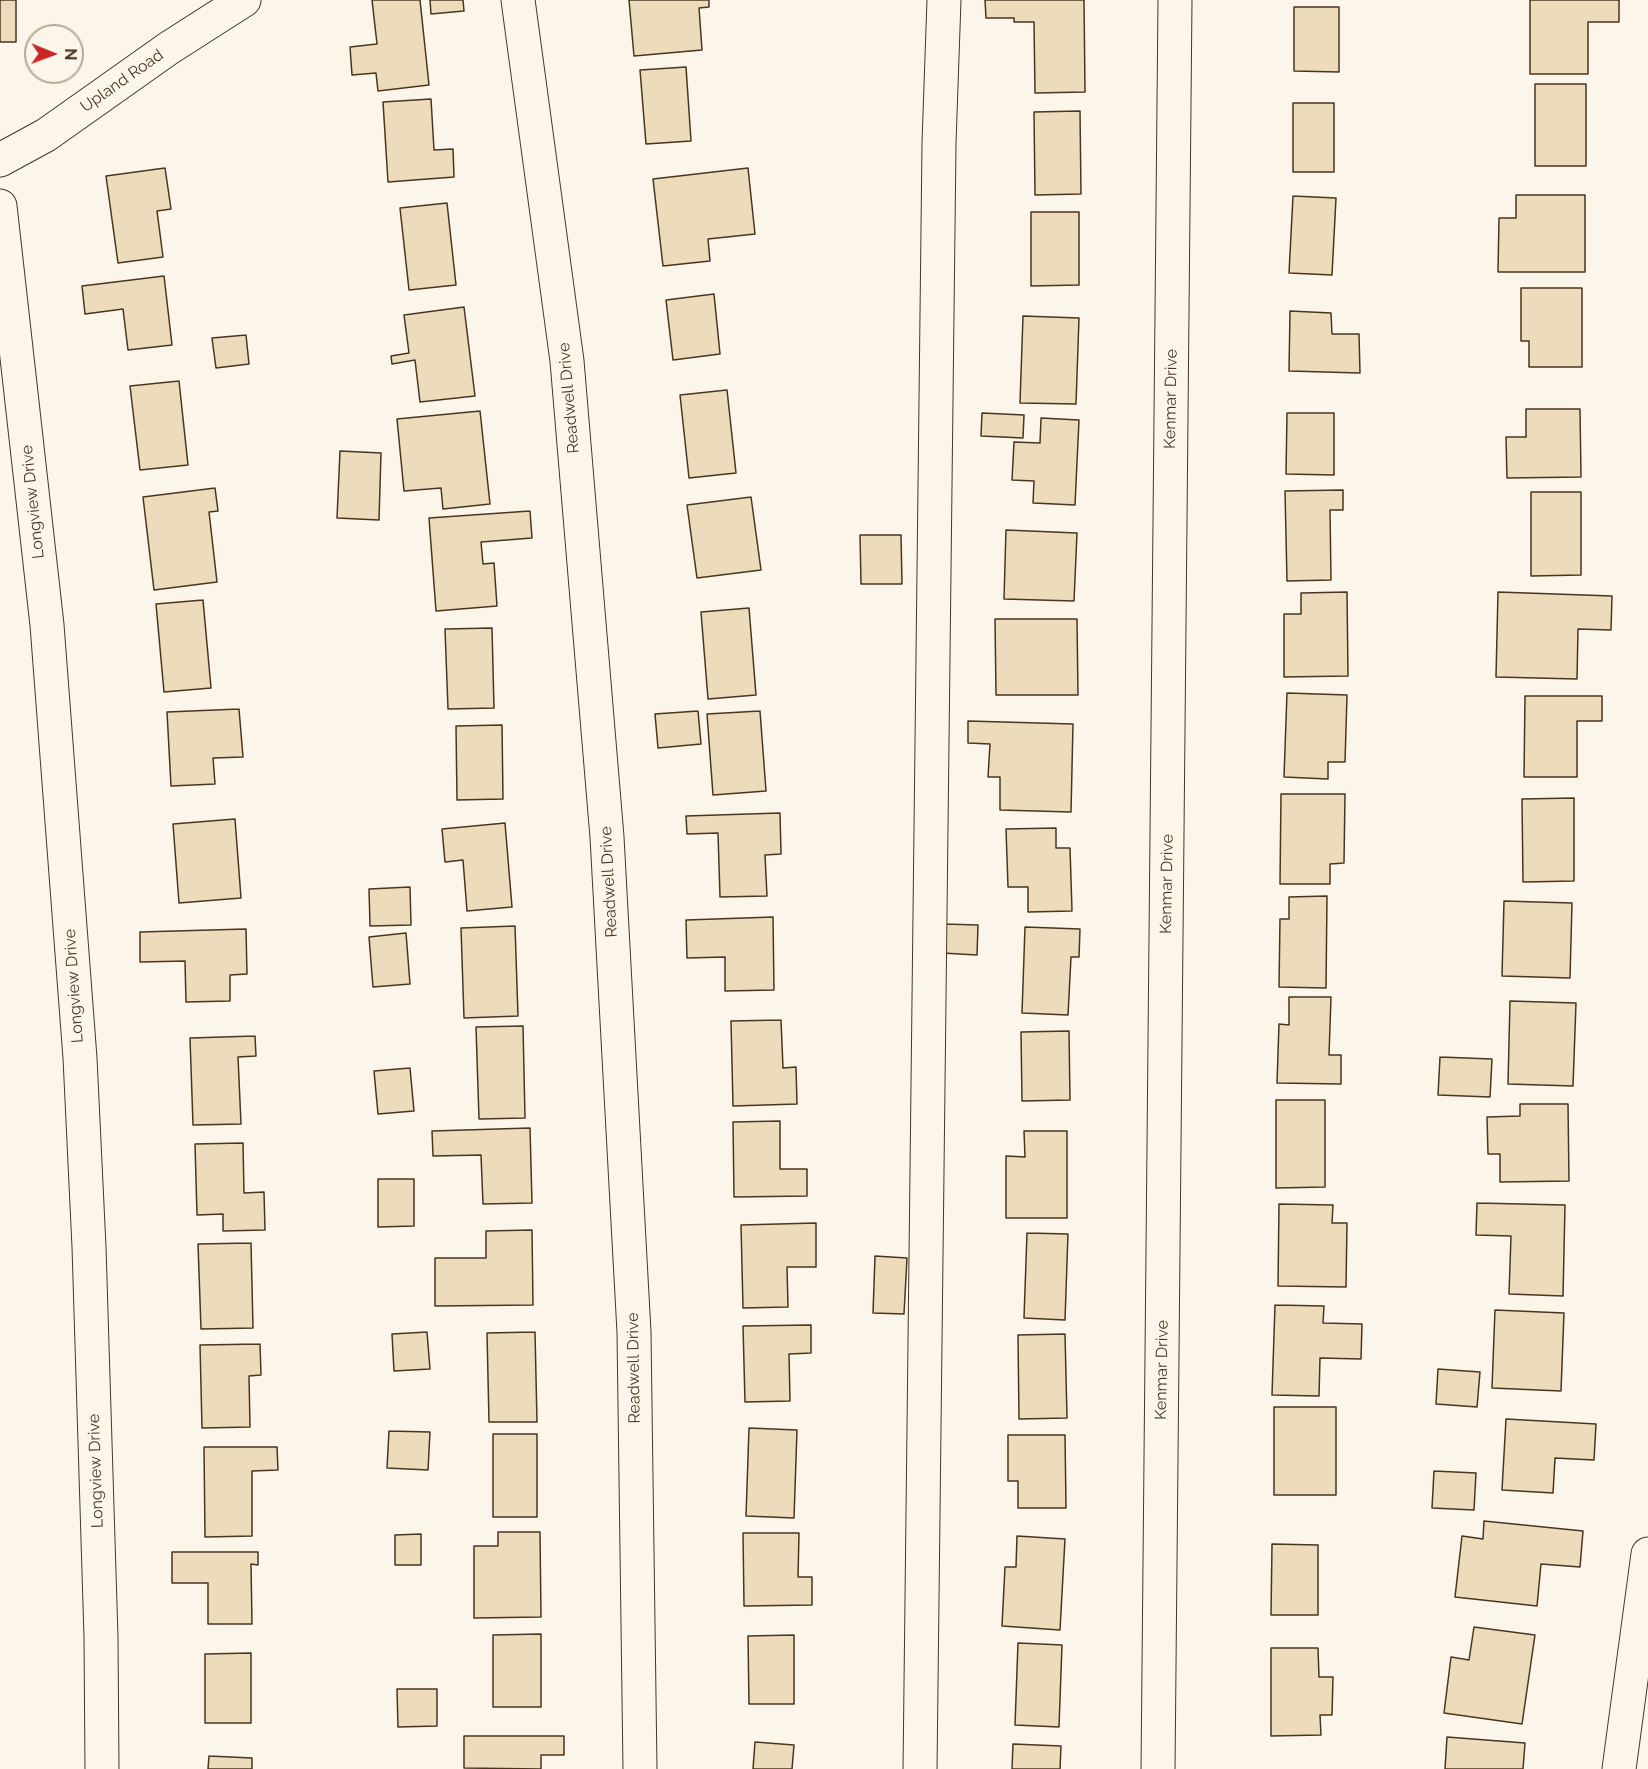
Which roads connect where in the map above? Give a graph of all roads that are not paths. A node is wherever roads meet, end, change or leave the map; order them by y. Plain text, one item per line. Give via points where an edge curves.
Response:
1 (244, 0) edge
2 (518, 0) edge
3 (944, 0) edge
4 (1175, 0) edge
5 (0, 160) edge
6 (0, 206) edge
7 (1648, 1554) edge
8 (102, 1769) edge
9 (640, 1769) edge
10 (920, 1769) edge
11 (1158, 1769) edge
12 (1619, 1769) edge

1 - 5 street, Upland Road via 46,135
2 - 9 street, Readwell Drive via 567,361 607,837 634,1332
3 - 10 street via 939,143
4 - 11 street, Kenmar Drive
6 - 8 street, Longview Drive via 47,625 80,1058 90,1258
7 - 12 street

